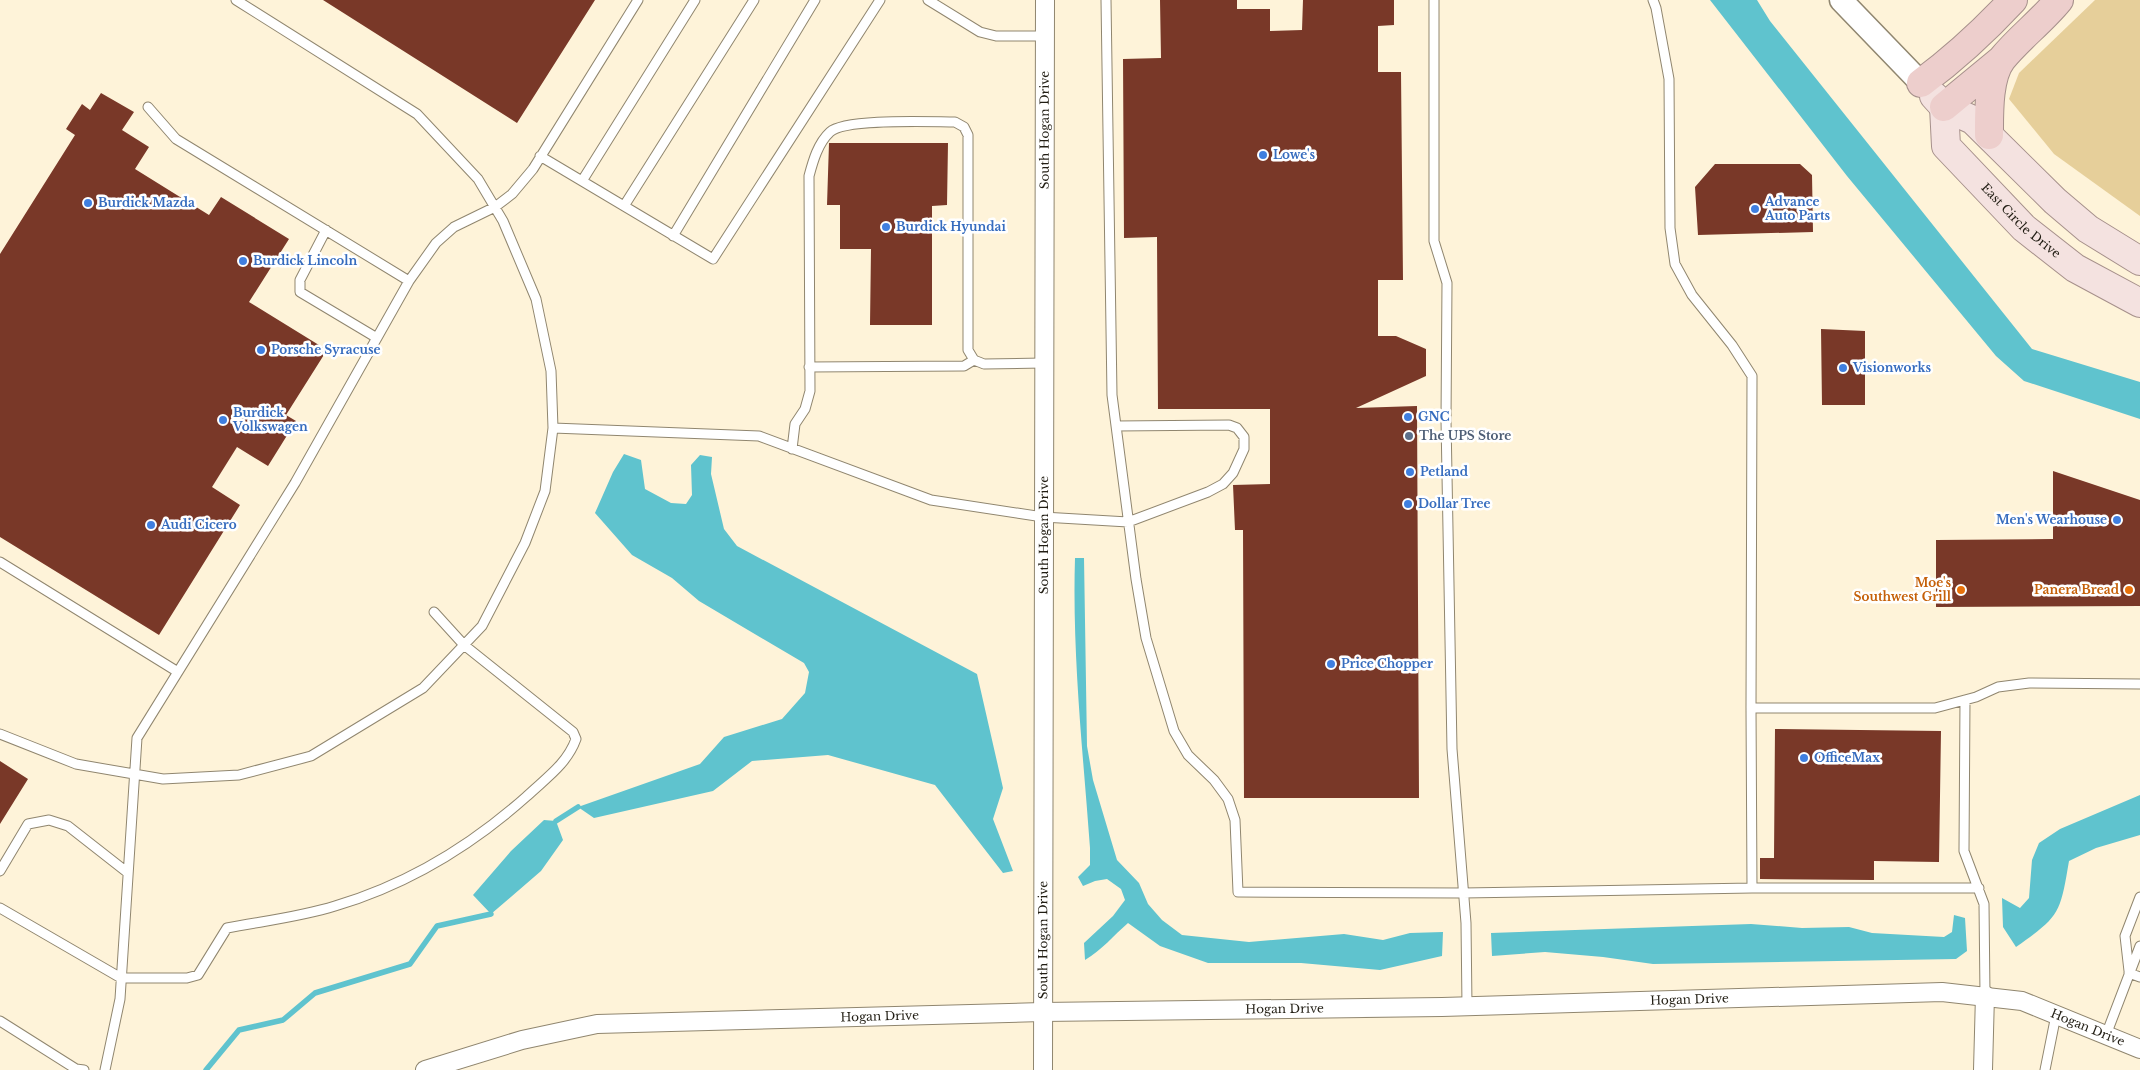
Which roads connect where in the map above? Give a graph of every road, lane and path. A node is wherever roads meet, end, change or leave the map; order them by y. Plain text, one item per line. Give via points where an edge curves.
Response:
1 (236, 0) edge
2 (638, 0) edge
3 (695, 0) edge
4 (754, 0) edge
5 (815, 0) edge
6 (880, 0) edge
7 (928, 0) edge
8 (1045, 0) edge
9 (1106, 0) edge
10 (1434, 0) edge
11 (1653, 0) edge
12 (1841, 0) edge
13 (2014, 0) edge
14 (2059, 0) edge
15 (1045, 36) junction
16 (2001, 60) junction
17 (1921, 83) junction
18 (1944, 106) junction
19 (148, 108) dead end
20 (1989, 135) junction
21 (540, 156) junction
22 (582, 181) junction
23 (624, 206) junction
24 (494, 207) junction
25 (326, 230) junction
26 (673, 236) junction
27 (2140, 261) edge
28 (409, 280) junction
29 (2140, 303) edge
30 (377, 338) junction
31 (974, 360) junction
32 (1043, 363) junction
33 (810, 367) junction
34 (1116, 426) junction
35 (553, 428) junction
36 (792, 449) junction
37 (1043, 517) junction
38 (1128, 522) junction
39 (0, 562) edge
40 (434, 612) dead end
41 (464, 645) junction
42 (178, 672) junction
43 (2140, 684) edge
44 (1965, 700) junction
45 (1750, 708) junction
46 (0, 734) edge
47 (134, 774) junction
48 (0, 871) edge
49 (128, 873) junction
50 (1752, 888) junction
51 (1979, 888) junction
52 (1464, 893) junction
53 (2140, 897) edge
54 (0, 908) edge
55 (2140, 946) edge
56 (2129, 973) junction
57 (2140, 977) edge
58 (121, 978) junction
59 (1985, 995) junction
60 (1467, 1006) junction
61 (1042, 1012) junction
62 (2056, 1015) junction
63 (0, 1021) edge
64 (2106, 1035) junction
65 (2140, 1049) edge
66 (84, 1070) edge
67 (105, 1070) edge
68 (425, 1070) edge
69 (1042, 1070) edge
70 (1983, 1070) edge
71 (2045, 1070) edge

1 - 24 lane via 417,114 478,179
2 - 21 lane
3 - 22 lane
4 - 23 lane
5 - 26 lane
6 - 26 lane via 713,259
7 - 15 lane via 980,32 996,36
8 - 15 street, South Hogan Drive
9 - 34 lane via 1112,386
10 - 52 lane via 1434,241 1447,283 1452,749
11 - 45 lane via 1669,79 1670,228 1674,264 1692,295 1752,376
12 - 17 street
13 - 17 highway via 1990,25
14 - 16 highway
15 - 32 street, South Hogan Drive
16 - 18 highway
16 - 20 highway via 1989,98
17 - 18 main road
18 - 20 main road via 1973,120
18 - 29 main road, East Circle Drive via 1946,146 2024,228 2075,268
19 - 25 lane via 176,139
20 - 27 main road via 2055,201
21 - 22 lane
21 - 24 lane via 512,194
22 - 23 lane
23 - 26 lane
24 - 28 lane via 454,227 436,243
24 - 35 lane via 503,220 536,299 551,371
25 - 28 lane
25 - 30 lane via 300,280 300,292
28 - 30 lane
30 - 42 lane via 295,483
31 - 32 lane via 984,364
31 - 33 lane via 964,366
31 - 33 lane via 968,350 968,135 964,127 955,122 848,123 831,131 814,156 809,176
32 - 37 street, South Hogan Drive
33 - 36 lane via 810,391 795,424
34 - 38 lane
34 - 38 lane via 1230,425 1244,437 1240,460 1223,484
35 - 36 lane via 758,436
35 - 41 lane via 545,491 525,544 482,626
36 - 37 lane via 932,500
37 - 38 lane
37 - 61 street, South Hogan Drive
38 - 52 lane via 1146,638 1174,731 1188,755 1228,799 1235,820 1238,892
39 - 42 lane
40 - 41 lane
41 - 47 lane via 423,688 310,756 239,775 163,779
41 - 58 lane via 573,732 576,739 570,754 559,767 494,825 403,881 335,906 227,928 198,975 187,978
42 - 47 lane via 137,738
43 - 44 lane via 2028,683 1998,687
44 - 45 lane via 1935,708
44 - 51 lane via 1964,851
45 - 50 lane
46 - 47 lane via 76,764
47 - 49 lane
48 - 49 lane via 28,824 48,820 68,826
49 - 58 lane
50 - 51 lane
50 - 52 lane
51 - 59 lane via 1984,904
52 - 60 lane
53 - 56 lane via 2126,936
54 - 58 lane
55 - 56 lane
56 - 57 lane
56 - 64 lane
58 - 67 lane via 120,999
59 - 60 street, Hogan Drive via 1942,992
59 - 62 street, Hogan Drive via 2022,1001
59 - 70 street
60 - 61 street, Hogan Drive
61 - 68 street, Hogan Drive via 597,1024 522,1040
61 - 69 street, South Hogan Drive
62 - 64 street, Hogan Drive
62 - 71 lane
63 - 66 lane via 76,1069
64 - 65 street, Hogan Drive

